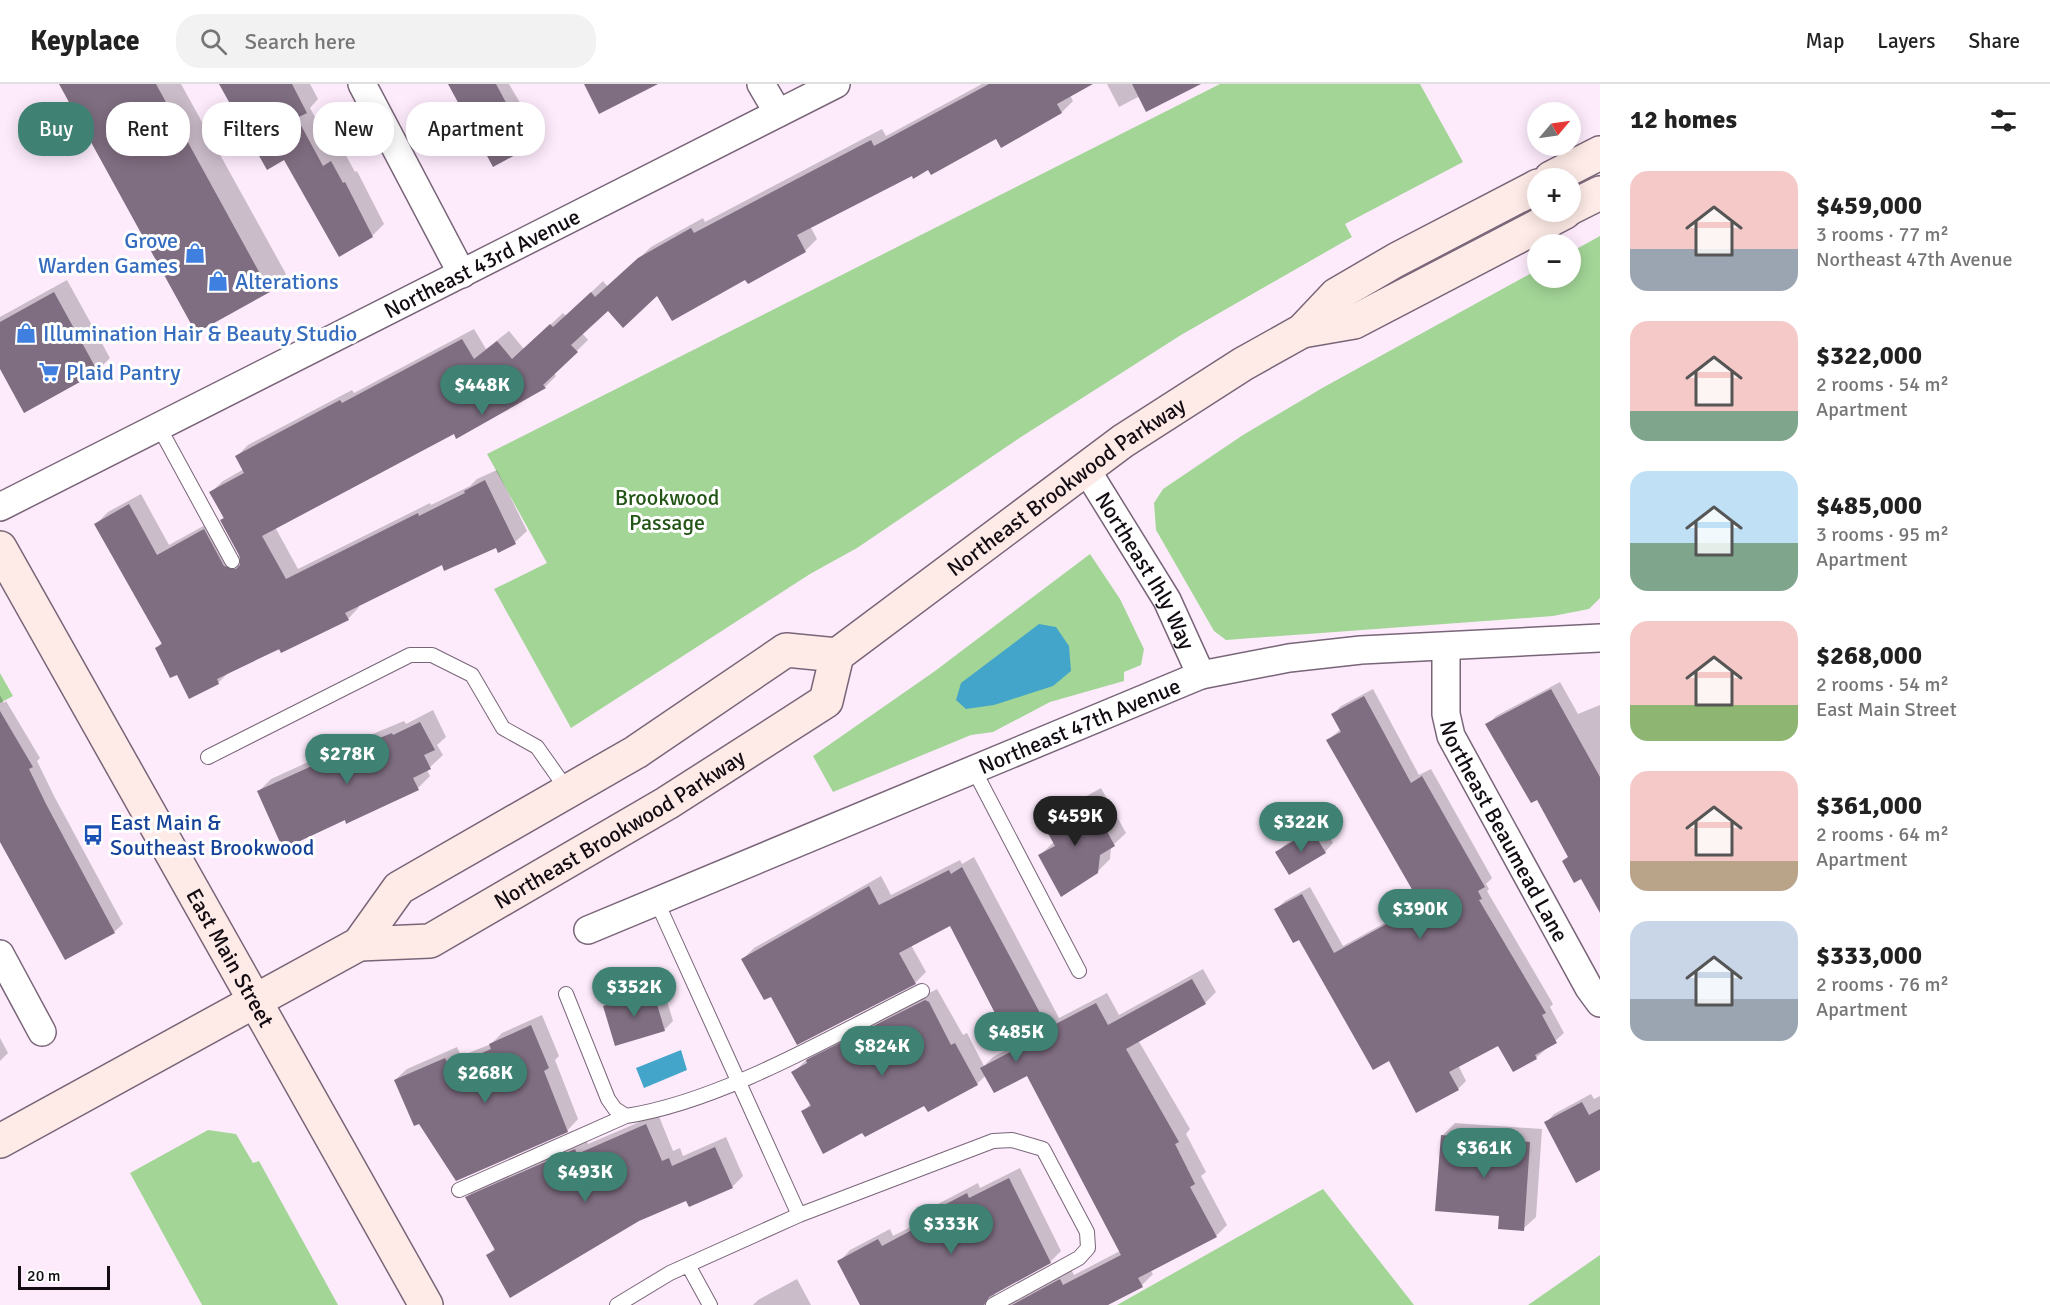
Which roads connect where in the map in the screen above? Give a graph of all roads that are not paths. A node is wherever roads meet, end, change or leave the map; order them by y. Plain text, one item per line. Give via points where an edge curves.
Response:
1 (362, 84) edge
2 (761, 84) edge
3 (836, 84) edge
4 (778, 113) junction
5 (1600, 153) edge
6 (1571, 168) edge
7 (1527, 192) edge
8 (1600, 193) edge
9 (1581, 202) edge
10 (1546, 222) edge
11 (462, 274) junction
12 (1302, 331) junction
13 (159, 427) junction
14 (1086, 469) junction
15 (0, 507) edge
16 (0, 548) edge
17 (232, 561) dead end
18 (1600, 638) edge
19 (1446, 647) junction
20 (837, 655) junction
21 (1201, 675) junction
22 (208, 757) dead end
23 (974, 770) junction
24 (569, 792) junction
25 (657, 902) junction
26 (588, 930) dead end
27 (359, 944) junction
28 (0, 954) edge
29 (1078, 971) dead end
30 (922, 991) dead end
31 (566, 994) dead end
32 (254, 1001) junction
33 (1600, 1003) edge
34 (42, 1032) dead end
35 (738, 1082) junction
36 (626, 1116) junction
37 (0, 1141) edge
38 (459, 1190) dead end
39 (799, 1215) junction
40 (688, 1265) junction
41 (426, 1305) edge
42 (617, 1305) edge
43 (710, 1305) edge
44 (993, 1305) edge

1 - 11 street
2 - 4 street
3 - 4 street, Northeast 43rd Avenue
4 - 11 street, Northeast 43rd Avenue
5 - 6 main road
7 - 12 main road, Northeast Brookwood Parkway via 1336,295
8 - 9 main road
10 - 12 main road, Northeast Brookwood Parkway via 1354,322
11 - 13 street, Northeast 43rd Avenue
12 - 14 main road, Northeast Brookwood Parkway via 1123,441
13 - 15 street, Northeast 43rd Avenue
13 - 17 lane
14 - 20 main road, Northeast Brookwood Parkway
14 - 21 street, Northeast Ihly Way via 1167,600
16 - 32 main road, East Main Street
18 - 19 street, Northeast 47th Avenue
19 - 21 street, Northeast 47th Avenue via 1289,658
19 - 33 street, Northeast Beaumead Lane via 1446,714 1451,736
20 - 24 main road, Northeast Brookwood Parkway via 786,650 636,752
20 - 27 main road, Northeast Brookwood Parkway via 826,701 667,803 430,941
21 - 23 street, Northeast 47th Avenue
22 - 24 lane via 421,654 472,675 503,728 537,747
23 - 25 street, Northeast 47th Avenue
23 - 29 lane
24 - 27 main road, Northeast Brookwood Parkway via 399,888
25 - 26 street, Northeast 47th Avenue
25 - 35 lane
27 - 32 main road, Northeast Brookwood Parkway
28 - 34 street
30 - 35 lane
31 - 36 lane via 608,1099
32 - 37 main road, Northeast Brookwood Parkway
32 - 41 main road, East Main Street
35 - 36 lane
35 - 39 lane
36 - 38 lane
39 - 40 lane
39 - 44 lane via 993,1141 1020,1141 1043,1149 1087,1232 1088,1248 1079,1258
40 - 42 lane
40 - 43 lane

